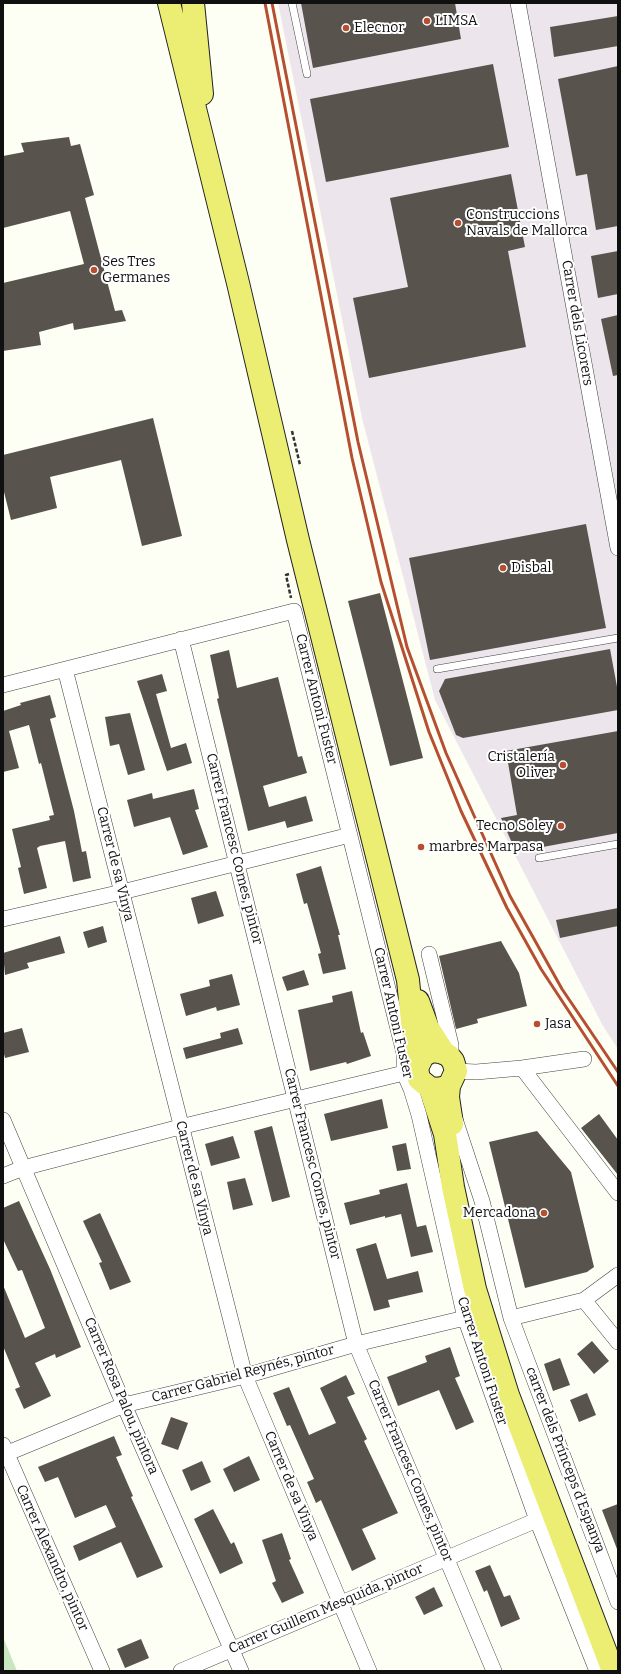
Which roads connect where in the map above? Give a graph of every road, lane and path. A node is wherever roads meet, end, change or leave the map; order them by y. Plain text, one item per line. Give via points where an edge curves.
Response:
1 (169, 3) edge
2 (193, 3) edge
3 (292, 3) edge
4 (518, 3) edge
5 (307, 74) dead end
6 (200, 133) junction
7 (618, 548) edge
8 (618, 638) edge
9 (181, 639) junction
10 (65, 669) junction
11 (437, 670) dead end
12 (3, 685) edge
13 (350, 835) junction
14 (618, 844) edge
15 (539, 858) dead end
16 (238, 862) junction
17 (122, 892) junction
18 (4, 914) edge
19 (429, 954) dead end
20 (408, 980) junction
21 (584, 1060) dead end
22 (412, 1067) junction
23 (522, 1068) junction
24 (446, 1075) junction
25 (295, 1098) junction
26 (3, 1120) edge
27 (180, 1127) junction
28 (23, 1168) junction
29 (3, 1176) edge
30 (618, 1193) edge
31 (618, 1275) edge
32 (584, 1300) junction
33 (465, 1318) junction
34 (511, 1318) junction
35 (618, 1342) edge
36 (356, 1344) junction
37 (245, 1376) junction
38 (124, 1406) junction
39 (4, 1451) edge
40 (537, 1520) junction
41 (447, 1558) junction
42 (618, 1602) edge
43 (341, 1603) junction
44 (232, 1650) junction
45 (102, 1671) edge
46 (181, 1671) edge
47 (240, 1671) edge
48 (369, 1671) edge
49 (494, 1671) edge
50 (597, 1671) edge
51 (613, 1671) edge

1 - 6 main road
2 - 6 main road via 203,101
3 - 5 lane
4 - 7 street, Carrer dels Licorers
6 - 20 main road
8 - 11 lane
9 - 10 street, Carrer Antoni Fuster
9 - 13 street, Carrer Antoni Fuster via 294,611
9 - 16 street, Carrer Francesc Comes, pintor
10 - 12 street, Carrer Antoni Fuster
10 - 17 street, Carrer de sa Vinya
13 - 16 street
13 - 22 street, Carrer Antoni Fuster via 404,1053
14 - 15 lane
16 - 17 street
16 - 25 street, Carrer Francesc Comes, pintor
17 - 18 street
17 - 27 street, Carrer de sa Vinya
19 - 24 street, carrer dels Prínceps d'Espanya via 451,1044
20 - 22 main road via 414,1042
20 - 24 main road
21 - 23 street
22 - 24 main road via 423,1083
22 - 24 main road via 429,1052 436,1051
22 - 25 street
22 - 33 street, Carrer Antoni Fuster via 411,1089
23 - 24 street
23 - 30 street
24 - 34 street, carrer dels Prínceps d'Espanya via 482,1201
24 - 51 main road via 452,1132 453,1188 475,1289 508,1395
25 - 27 street
25 - 36 street, Carrer Francesc Comes, pintor
26 - 28 street, Carrer Rosa Palou, pintora
27 - 28 street
27 - 37 street, Carrer de sa Vinya
28 - 29 street
28 - 38 street, Carrer Rosa Palou, pintora
31 - 32 street
32 - 34 street
32 - 35 street
33 - 36 street, Carrer Gabriel Reynés, pintor
33 - 40 street, Carrer Antoni Fuster
34 - 42 street, carrer dels Prínceps d'Espanya
36 - 37 street, Carrer Gabriel Reynés, pintor
36 - 41 street, Carrer Francesc Comes, pintor
37 - 38 street, Carrer Gabriel Reynés, pintor
37 - 43 street, Carrer de sa Vinya
38 - 39 street, Carrer Gabriel Reynés, pintor
38 - 44 street, Carrer Rosa Palou, pintora
39 - 45 street, Carrer Alexandro, pintor
40 - 41 street, Carrer Guillem Mesquida, pintor
40 - 50 street, Carrer Antoni Fuster
41 - 43 street, Carrer Guillem Mesquida, pintor
41 - 49 street, Carrer Francesc Comes, pintor
43 - 44 street, Carrer Guillem Mesquida, pintor
43 - 48 street, Carrer de sa Vinya
44 - 46 street, Carrer Guillem Mesquida, pintor
44 - 47 street, Carrer Rosa Palou, pintora

